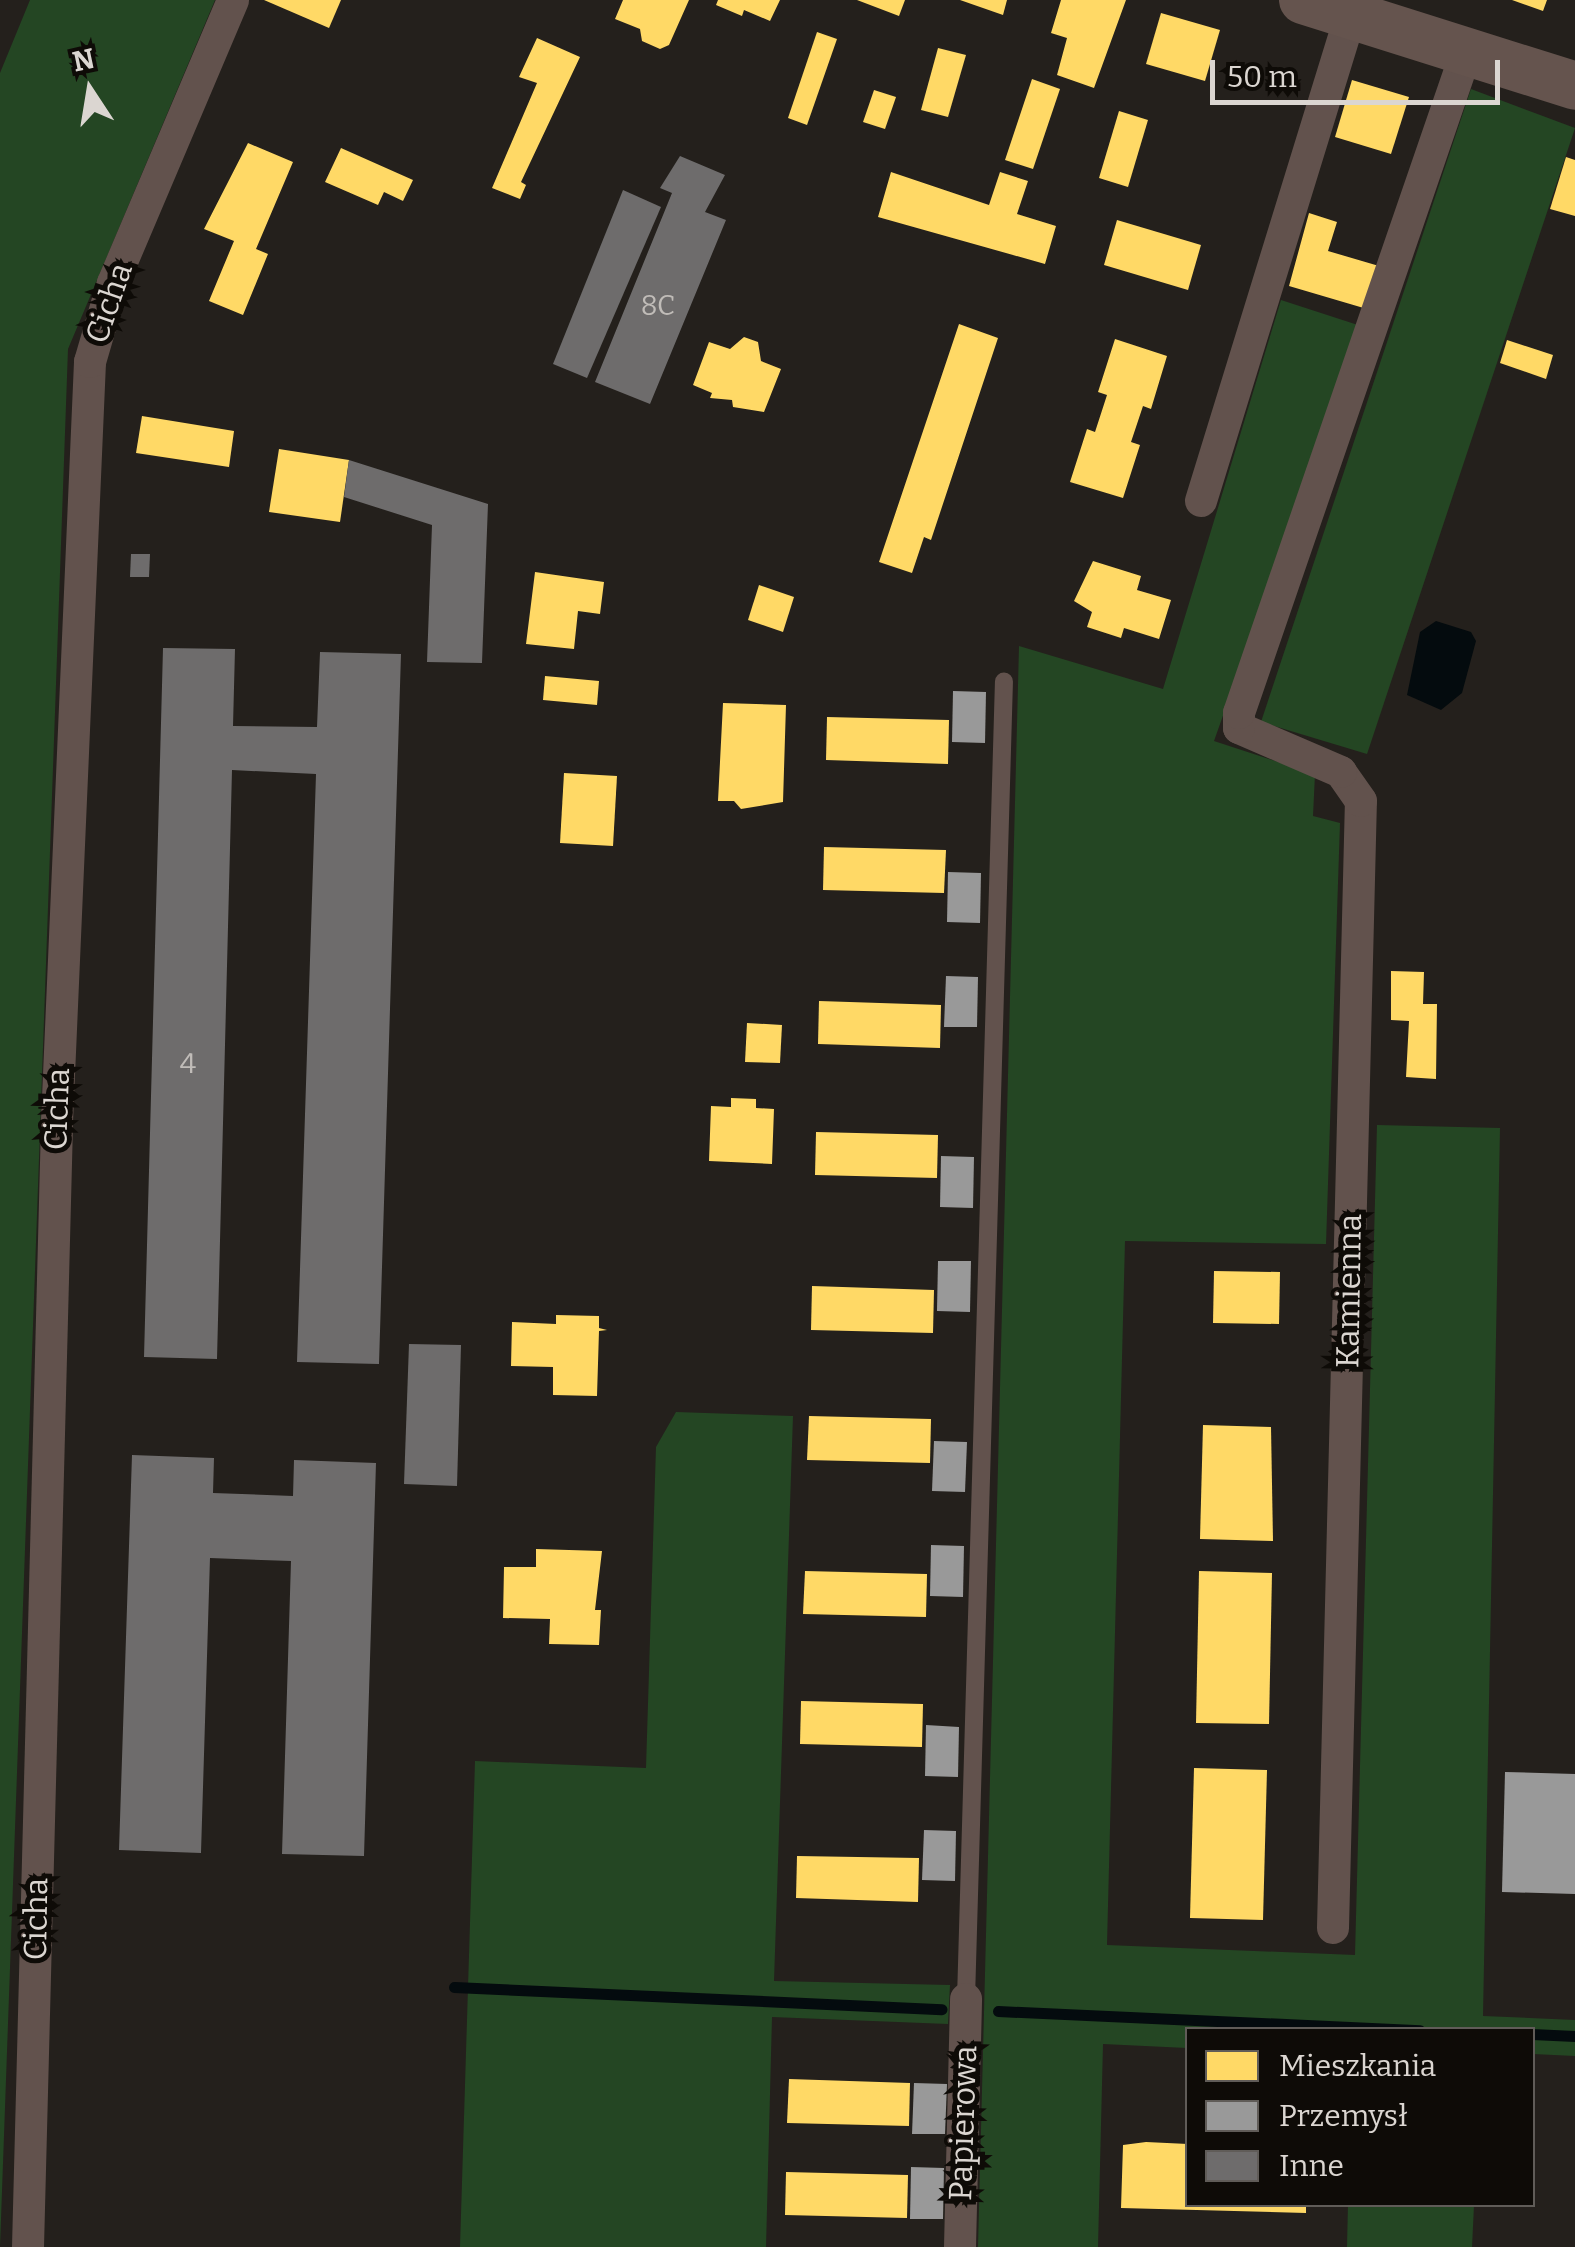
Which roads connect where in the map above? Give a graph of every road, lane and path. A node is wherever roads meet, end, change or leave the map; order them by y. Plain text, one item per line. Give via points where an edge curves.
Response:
1 (234, 0) edge
2 (1303, 0) edge
3 (1350, 14) junction
4 (1467, 50) junction
5 (1575, 86) edge
6 (1201, 501) dead end
7 (1004, 682) dead end
8 (1332, 1928) dead end
9 (966, 1999) joint
10 (28, 2247) edge
11 (960, 2247) edge

1 - 10 street, Cicha via 113,283 90,362 56,1120
2 - 3 street
3 - 4 street
3 - 6 street
4 - 5 street
4 - 8 street, Kamienna via 1244,690 1238,728 1341,772 1361,801
7 - 9 lane
9 - 11 street, Papierowa

